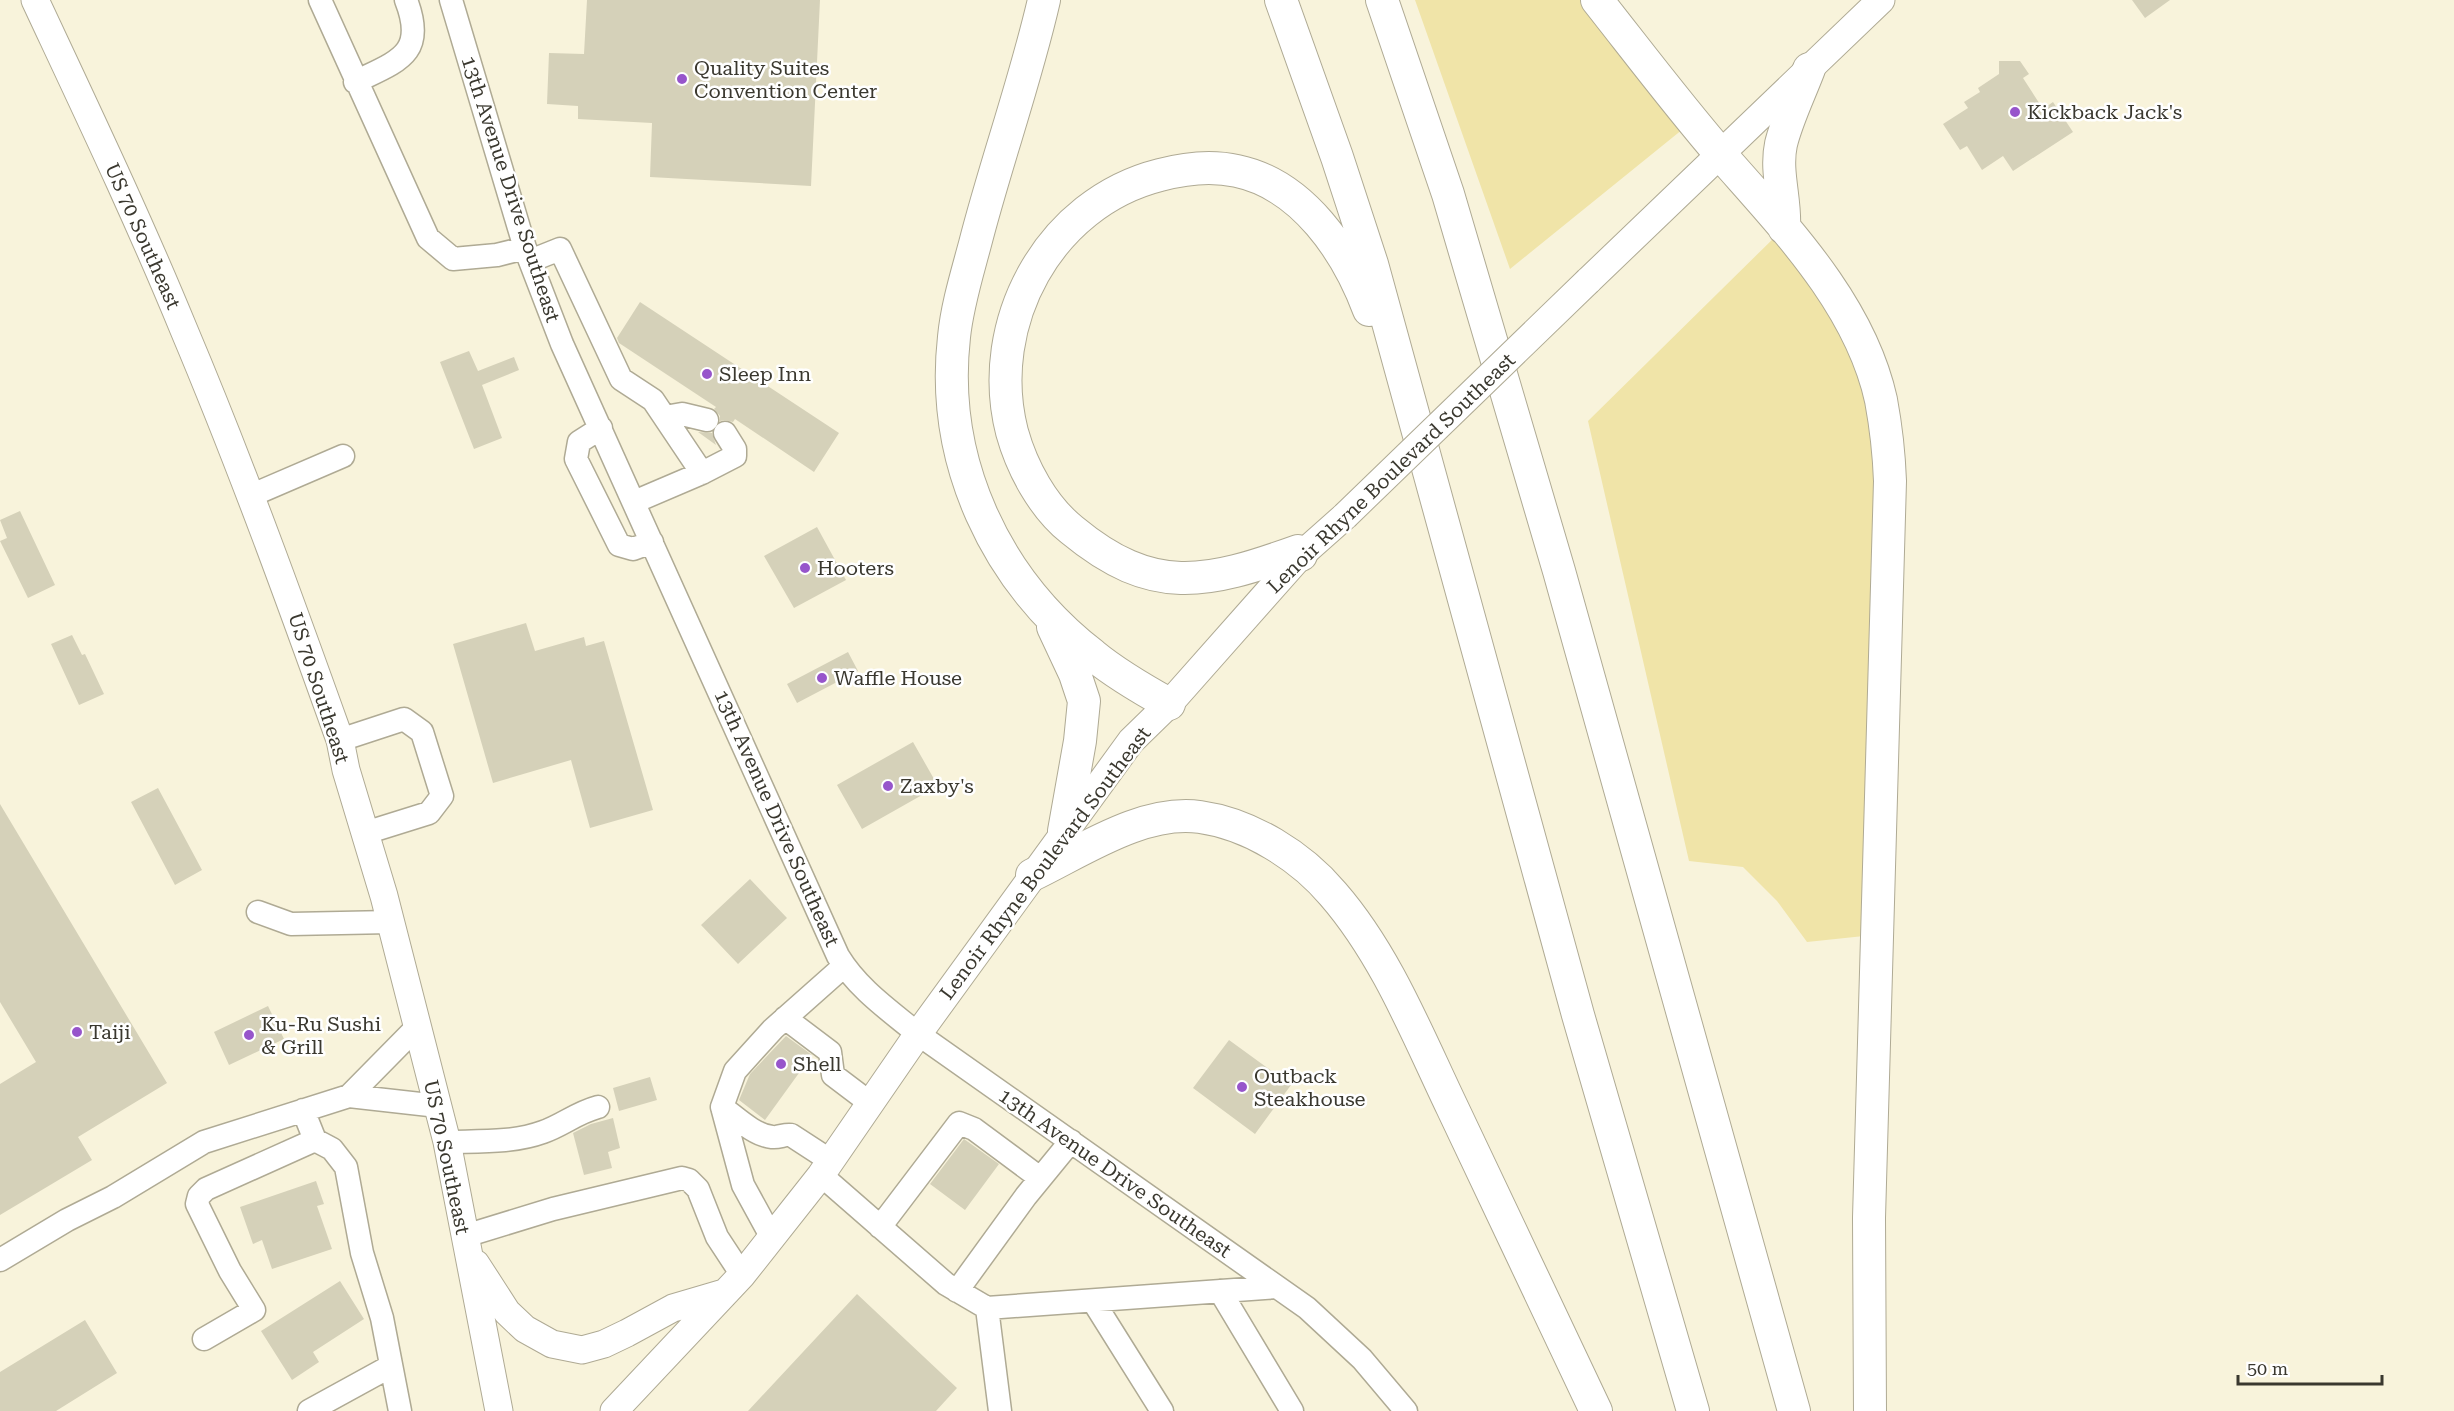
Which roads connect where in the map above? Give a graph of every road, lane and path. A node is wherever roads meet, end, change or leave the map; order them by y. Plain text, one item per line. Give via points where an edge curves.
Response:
1 (35, 0) edge
2 (320, 0) edge
3 (406, 0) edge
4 (451, 0) edge
5 (1044, 0) edge
6 (1281, 0) edge
7 (1382, 0) edge
8 (1597, 0) edge
9 (1881, 0) edge
10 (1809, 69) junction
11 (356, 82) junction
12 (1721, 154) junction
13 (1784, 228) junction
14 (528, 254) junction
15 (1412, 403) junction
16 (665, 417) junction
17 (707, 420) dead end
18 (601, 428) junction
19 (726, 433) dead end
20 (343, 456) dead end
21 (702, 472) junction
22 (250, 496) junction
23 (634, 502) junction
24 (652, 542) junction
25 (1301, 555) junction
26 (1033, 596) junction
27 (1168, 704) junction
28 (340, 740) junction
29 (1064, 831) junction
30 (365, 833) junction
31 (1032, 875) junction
32 (258, 912) dead end
33 (391, 922) junction
34 (844, 966) junction
35 (785, 1018) junction
36 (417, 1027) junction
37 (918, 1034) junction
38 (349, 1096) junction
39 (870, 1103) junction
40 (438, 1106) junction
41 (598, 1107) dead end
42 (722, 1107) junction
43 (303, 1110) junction
44 (315, 1140) junction
45 (1071, 1141) junction
46 (447, 1142) junction
47 (826, 1168) junction
48 (1040, 1178) junction
49 (880, 1227) junction
50 (772, 1238) junction
51 (466, 1244) junction
52 (0, 1260) edge
53 (734, 1284) junction
54 (1277, 1287) junction
55 (957, 1291) junction
56 (1220, 1291) junction
57 (1093, 1301) junction
58 (987, 1308) junction
59 (204, 1339) dead end
60 (391, 1366) junction
61 (312, 1410) edge
62 (400, 1411) edge
63 (499, 1411) edge
64 (614, 1411) edge
65 (1000, 1411) edge
66 (1162, 1411) edge
67 (1292, 1411) edge
68 (1406, 1411) edge
69 (1596, 1411) edge
70 (1693, 1411) edge
71 (1794, 1411) edge
72 (1870, 1411) edge

1 - 22 main road, US 70 Southeast via 158,268
2 - 11 street
3 - 11 street via 414,21 412,43 395,63
4 - 14 street, 13th Avenue Drive Southeast
5 - 26 highway via 969,265 952,361 954,424 972,494 995,543
6 - 15 highway via 1369,253
7 - 71 highway via 1448,194 1559,571
8 - 12 highway
9 - 10 main road, Lenoir Rhyne Boulevard Southeast
10 - 12 main road, Lenoir Rhyne Boulevard Southeast
10 - 13 highway via 1781,144
11 - 14 street via 428,238 453,259
12 - 13 highway
12 - 25 main road, Lenoir Rhyne Boulevard Southeast, bridge
13 - 72 highway via 1844,311 1864,351 1880,398 1889,448 1869,1218
14 - 16 street via 560,249 621,379 653,400
14 - 18 street, 13th Avenue Drive Southeast via 562,344
15 - 25 highway via 1341,252 1305,209 1258,178 1206,167 1147,178 1091,207 1040,260 1019,302 1011,331 1006,404 1027,472 1066,526 1123,565 1173,579 1253,567 1298,551
15 - 70 highway via 1572,992
16 - 17 street via 682,414
16 - 21 street
18 - 23 street, 13th Avenue Drive Southeast
18 - 24 street via 579,442 576,459 619,545 633,549
19 - 21 street via 735,456
20 - 22 street
21 - 23 street
22 - 28 main road, US 70 Southeast
23 - 24 street, 13th Avenue Drive Southeast
24 - 34 street, 13th Avenue Drive Southeast
25 - 27 main road, Lenoir Rhyne Boulevard Southeast
26 - 27 highway via 1091,654
26 - 29 highway via 1064,648 1084,701
27 - 29 main road, Lenoir Rhyne Boulevard Southeast via 1131,741
28 - 30 main road, US 70 Southeast
28 - 30 street via 404,719 422,732 442,796 429,813
29 - 31 main road, Lenoir Rhyne Boulevard Southeast
30 - 33 main road, US 70 Southeast
31 - 37 main road, Lenoir Rhyne Boulevard Southeast
31 - 69 highway via 1135,825 1177,816 1199,817 1253,834 1314,874 1350,913 1376,953
32 - 33 street via 291,924
33 - 36 main road, US 70 Southeast
34 - 35 street
34 - 37 street, 13th Avenue Drive Southeast via 862,988
35 - 39 street via 831,1052 833,1075
35 - 42 street via 735,1071
36 - 38 street
36 - 40 main road, US 70 Southeast
37 - 39 main road, Lenoir Rhyne Boulevard Southeast
37 - 45 street, 13th Avenue Drive Southeast
38 - 40 street
38 - 43 street
39 - 47 main road, Lenoir Rhyne Boulevard Southeast
40 - 46 main road, US 70 Southeast
41 - 46 street via 523,1138
42 - 47 street via 757,1132 774,1138 791,1135
42 - 50 street via 743,1185
43 - 44 street
43 - 52 street via 204,1143
44 - 59 street via 206,1189 199,1196 197,1204 254,1310
44 - 60 street via 332,1149 346,1167 362,1253 382,1318
45 - 48 street
45 - 54 street, 13th Avenue Drive Southeast
46 - 51 main road, US 70 Southeast
47 - 49 street
47 - 50 main road, Lenoir Rhyne Boulevard Southeast
48 - 49 street via 974,1129 959,1123
48 - 55 street
49 - 55 street
50 - 53 main road, Lenoir Rhyne Boulevard Southeast
51 - 53 main road via 507,1312 525,1329 552,1344 582,1350 620,1337 673,1308
51 - 53 street via 537,1213 682,1178 698,1189
51 - 63 main road, US 70 Southeast
53 - 64 main road, Lenoir Rhyne Boulevard Southeast
54 - 56 street
54 - 68 street, 13th Avenue Drive Southeast via 1307,1308 1354,1351
55 - 58 street
56 - 57 street
56 - 67 street
57 - 58 street
57 - 66 street
58 - 65 street
60 - 61 street
60 - 62 street

